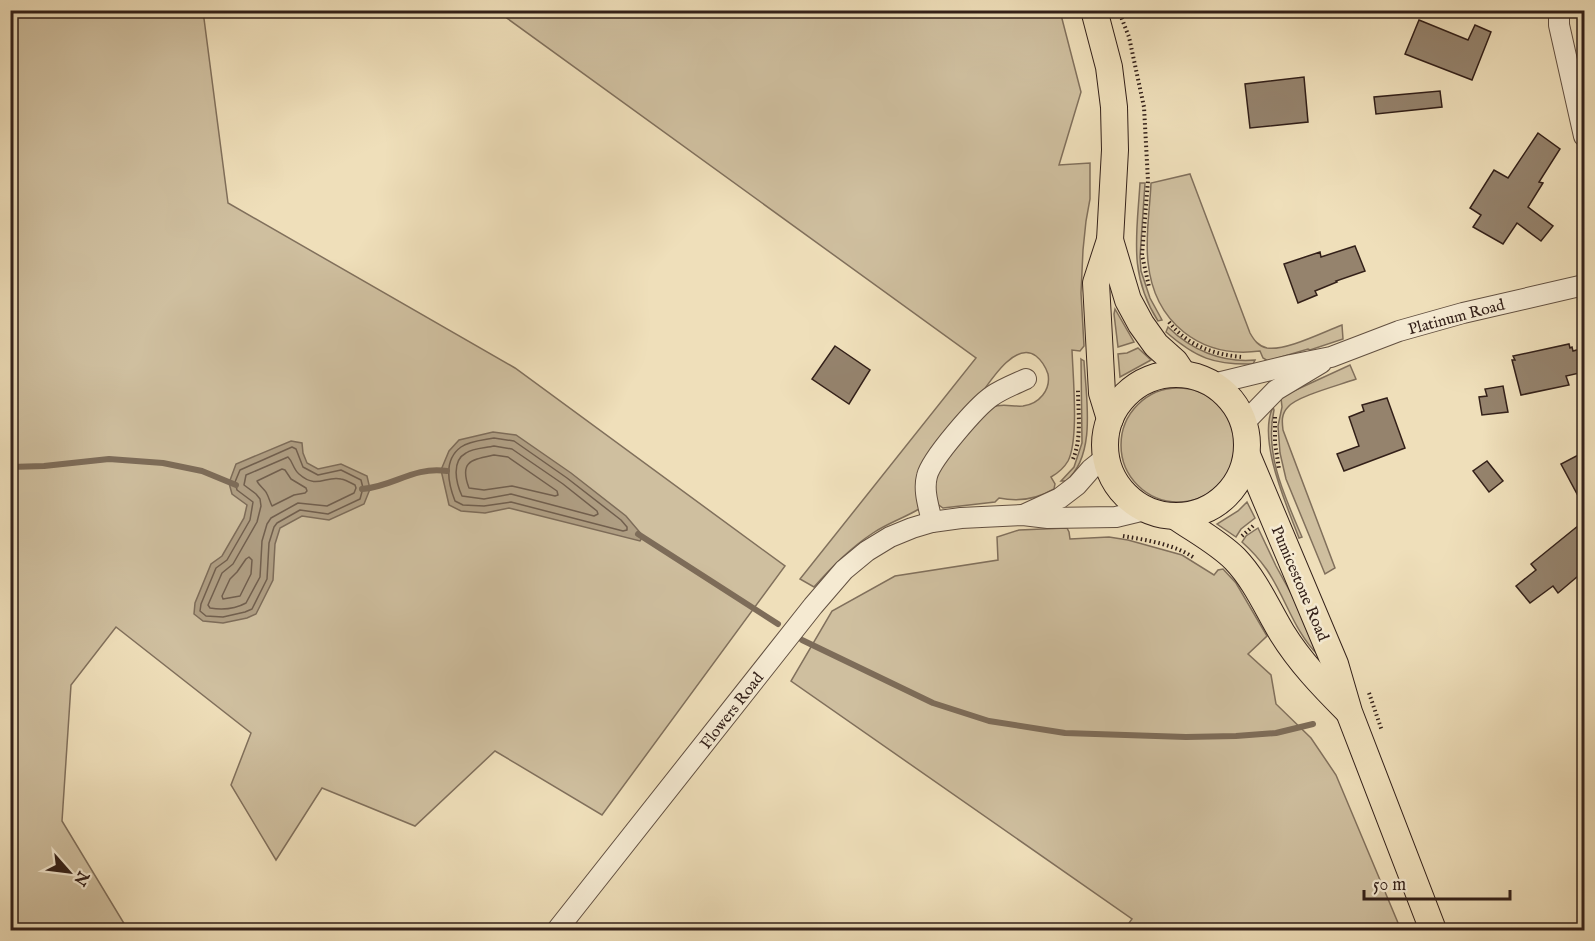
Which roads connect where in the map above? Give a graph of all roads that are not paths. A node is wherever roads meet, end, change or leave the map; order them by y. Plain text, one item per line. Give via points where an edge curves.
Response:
1 (1094, 10) edge
2 (1559, 10) edge
3 (1584, 136) edge
4 (1110, 240) junction
5 (1584, 285) edge
6 (1330, 357) junction
7 (1183, 374) junction
8 (1026, 379) dead end
9 (1213, 384) junction
10 (1110, 419) junction
11 (1244, 423) junction
12 (1247, 455) junction
13 (1106, 457) junction
14 (1145, 510) junction
15 (1023, 515) junction
16 (1175, 516) junction
17 (932, 522) junction
18 (1349, 712) junction
19 (557, 930) edge
20 (1432, 930) edge

1 - 4 main road via 1109,67 1114,107
2 - 3 street via 1559,26
4 - 7 main road via 1128,300 1141,324 1159,328 1156,345
4 - 10 main road via 1096,283 1102,393
5 - 6 street, Platinum Road via 1399,331
6 - 9 street, Platinum Road
6 - 11 street, Platinum Road via 1276,390
7 - 9 main road
7 - 10 main road via 1160,376 1139,385 1122,399
8 - 17 street via 993,394 982,404 932,465 926,491
9 - 11 main road via 1226,394
10 - 13 main road
11 - 12 main road
12 - 16 main road via 1241,474 1222,499 1196,513
12 - 18 main road, Pumicestone Road via 1335,664
13 - 14 main road via 1113,478 1126,497
13 - 15 street, Flowers Road via 1060,498
14 - 15 street, Flowers Road via 1116,517
14 - 16 main road
15 - 17 street, Flowers Road
16 - 18 main road, Pumicestone Road via 1216,542 1247,573 1308,669
17 - 19 street, Flowers Road via 890,537 844,570
18 - 20 main road, Pumicestone Road

